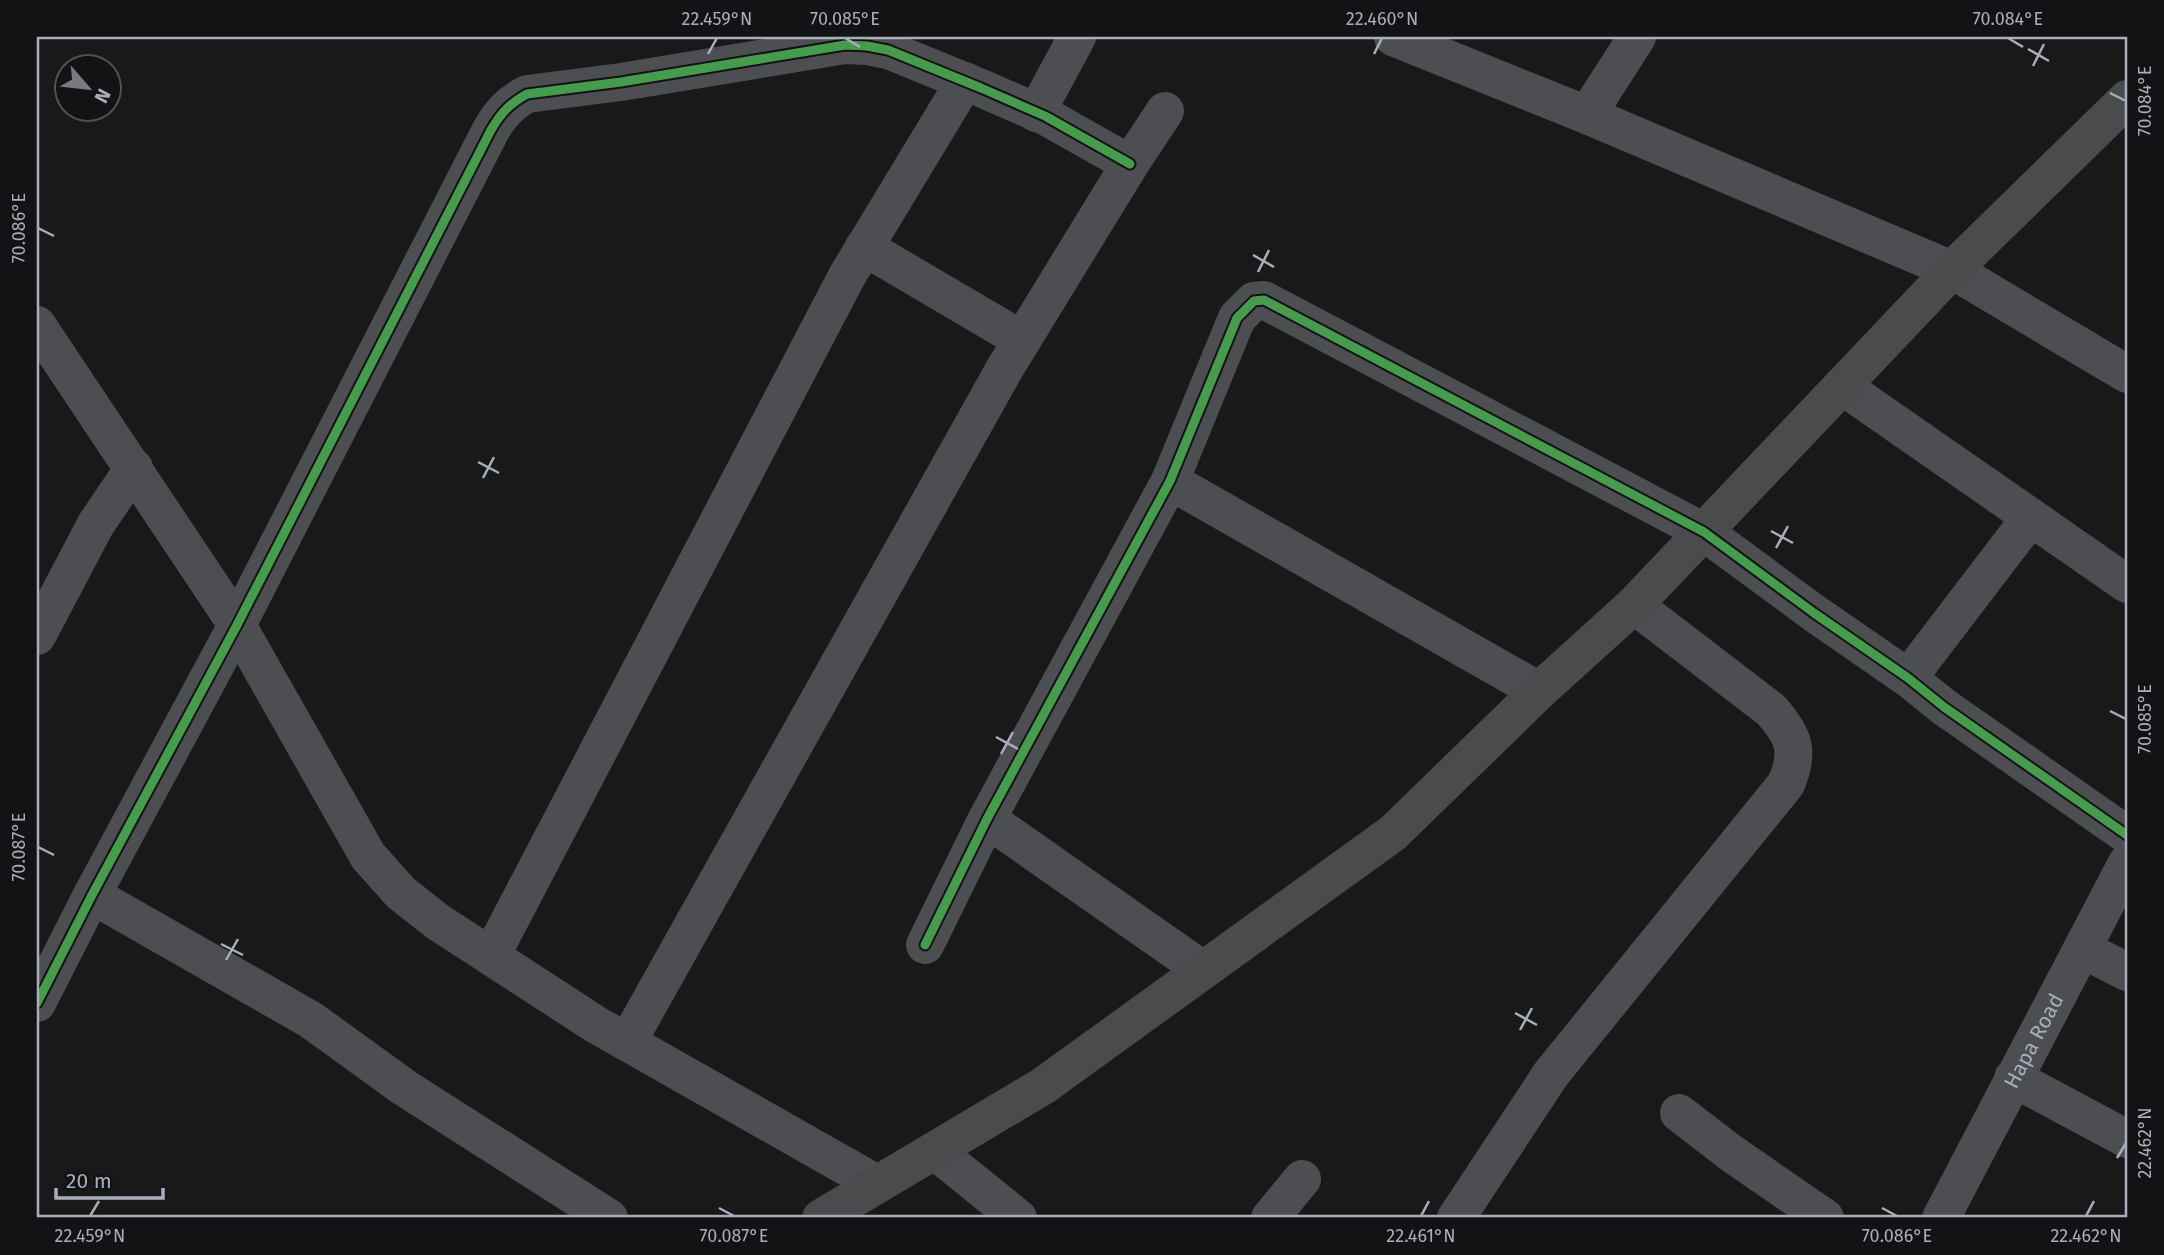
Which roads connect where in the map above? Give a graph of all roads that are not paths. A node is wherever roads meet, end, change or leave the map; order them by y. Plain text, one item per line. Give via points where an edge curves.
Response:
1 (1077, 37) edge
2 (1393, 37) edge
3 (1637, 37) edge
4 (965, 81) junction
5 (2127, 99) edge
6 (1165, 111) dead end
7 (1037, 113) junction
8 (1587, 115) junction
9 (1130, 164) junction
10 (864, 247) junction
11 (1952, 270) junction
12 (37, 325) edge
13 (1022, 340) junction
14 (2127, 374) edge
15 (1842, 386) junction
16 (134, 468) junction
17 (1170, 481) junction
18 (2031, 517) junction
19 (1704, 532) junction
20 (2127, 584) edge
21 (1634, 605) junction
22 (237, 625) junction
23 (37, 636) edge
24 (1908, 678) junction
25 (1539, 691) junction
26 (987, 819) junction
27 (2127, 835) edge
28 (2127, 863) edge
29 (92, 895) junction
30 (925, 945) dead end
31 (2082, 949) junction
32 (48, 955) edge
33 (491, 956) junction
34 (1203, 970) junction
35 (2127, 972) edge
36 (37, 1003) edge
37 (628, 1041) junction
38 (2013, 1078) junction
39 (1679, 1113) dead end
40 (2127, 1139) edge
41 (935, 1151) junction
42 (1302, 1179) dead end
43 (877, 1184) junction
44 (1944, 1217) edge
45 (609, 1218) edge
46 (821, 1218) edge
47 (1018, 1218) edge
48 (1270, 1218) edge
49 (1456, 1218) edge
50 (1825, 1218) edge

1 - 7 street
2 - 8 street
3 - 8 street
4 - 7 street
4 - 10 street
4 - 22 street via 888,50 845,45 527,94 513,102 491,130
5 - 11 main road
6 - 9 street
7 - 9 street
8 - 11 street
9 - 13 street
10 - 13 street
10 - 33 street
11 - 14 street
11 - 15 main road
12 - 16 street
13 - 37 street
15 - 18 street
15 - 19 main road
16 - 22 street
16 - 23 street via 96,524
17 - 19 street via 1237,318 1254,301 1264,300
17 - 25 street
17 - 26 street
18 - 20 street
18 - 24 street
19 - 21 main road
19 - 24 street
21 - 25 main road
21 - 49 street via 1771,710 1786,726 1794,747 1793,766 1786,784 1551,1074
22 - 29 street
22 - 33 street via 368,856 401,893
24 - 27 street
25 - 34 main road via 1393,833
26 - 30 street
26 - 34 street
28 - 31 street, Hapa Road
29 - 32 street
29 - 45 street via 311,1020 405,1088
31 - 35 street
31 - 38 street, Hapa Road
32 - 36 street
33 - 37 street
34 - 41 main road via 1043,1086
37 - 43 street
38 - 40 street
38 - 44 street, Hapa Road
39 - 50 street
41 - 43 main road
41 - 47 street
42 - 48 street
43 - 46 main road

